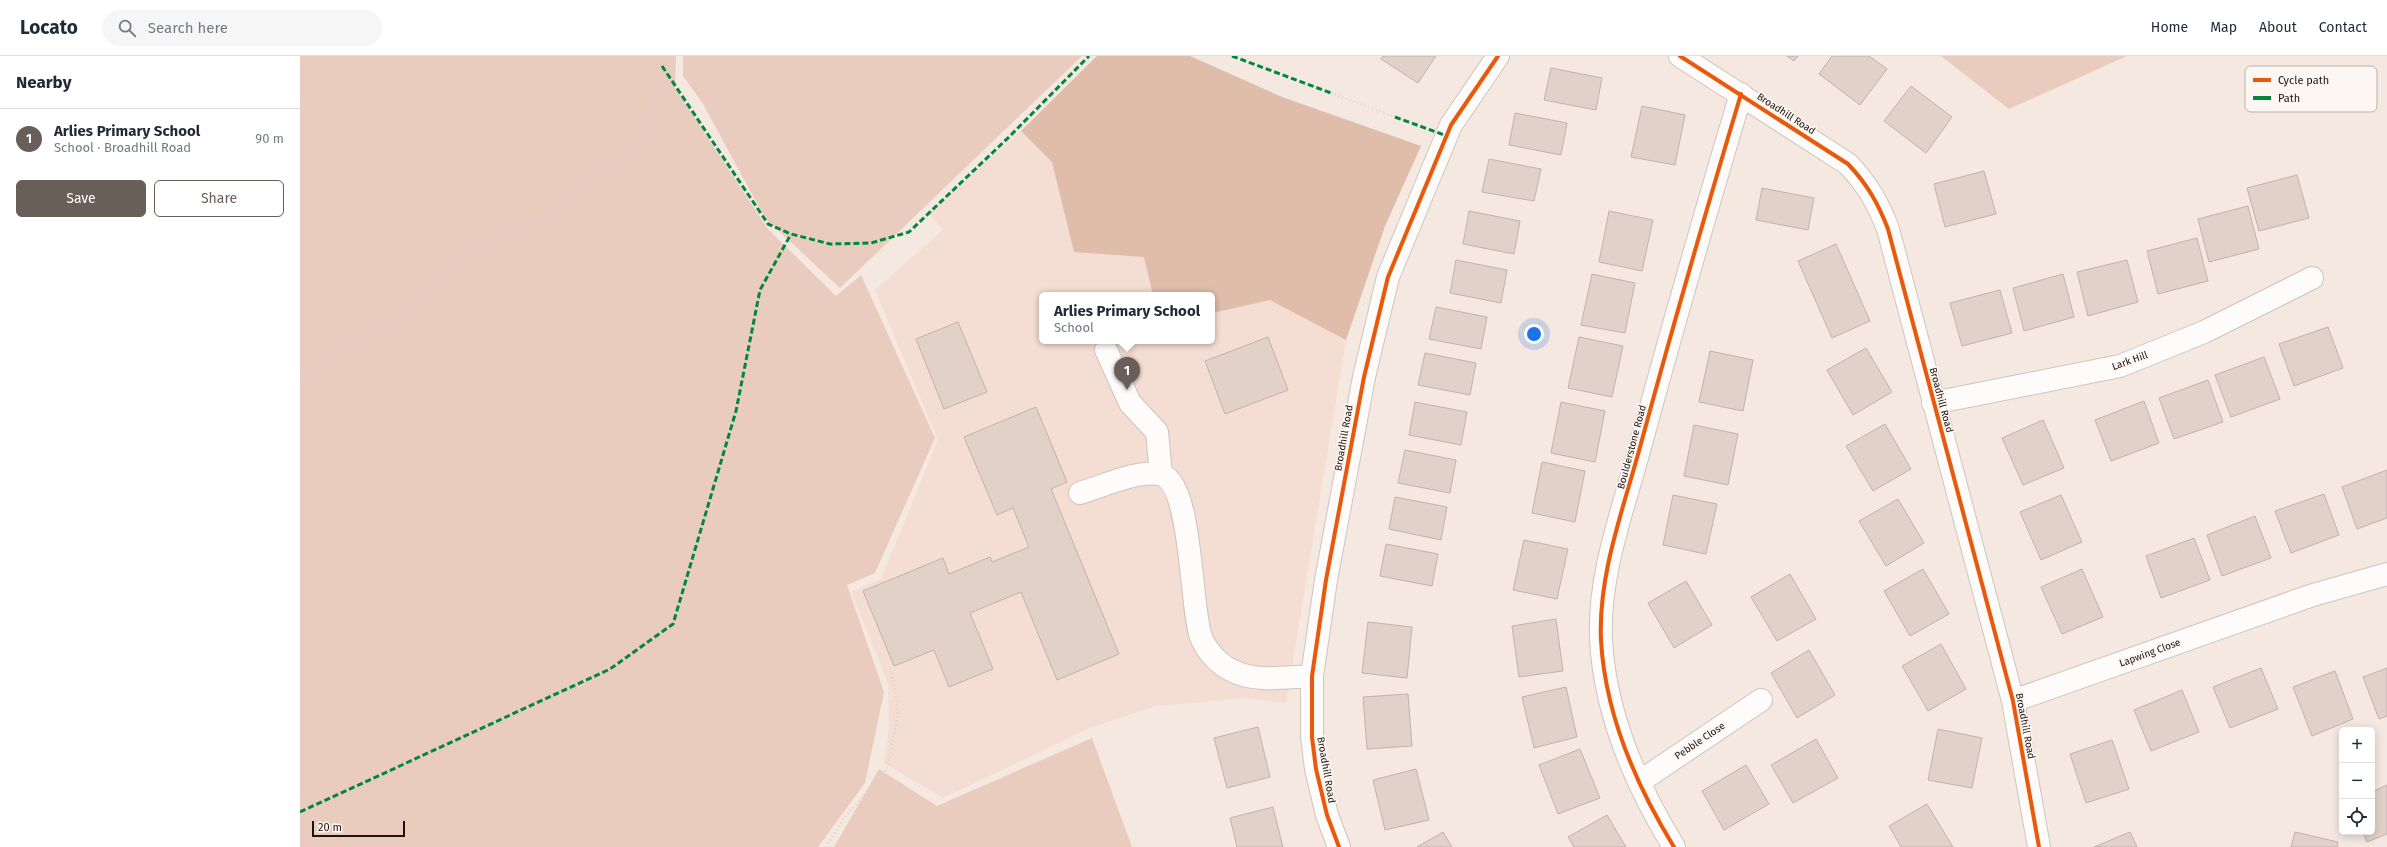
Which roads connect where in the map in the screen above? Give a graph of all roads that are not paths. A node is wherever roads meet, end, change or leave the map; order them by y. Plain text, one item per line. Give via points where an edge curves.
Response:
1 (1498, 56) edge
2 (1680, 56) edge
3 (1741, 94) junction
4 (2312, 278) dead end
5 (1106, 350) dead end
6 (1934, 403) junction
7 (1161, 474) junction
8 (1080, 493) dead end
9 (2387, 574) edge
10 (1312, 676) junction
11 (1761, 700) dead end
12 (2013, 701) junction
13 (1639, 782) junction
14 (1339, 847) edge
15 (1674, 847) edge
16 (2039, 847) edge

1 - 10 street, Broadhill Road via 1451,125 1388,277 1364,377 1326,580
2 - 3 street, Broadhill Road
3 - 6 street, Broadhill Road via 1848,164 1878,201 1888,228
3 - 13 street, Boulderstone Road via 1670,336 1608,565 1601,605 1605,677 1614,716
4 - 6 street, Lark Hill via 2204,332 2120,366
5 - 7 street via 1130,403 1157,432
6 - 12 street, Broadhill Road
7 - 8 street via 1142,474
7 - 10 street via 1172,482 1183,505 1192,588 1201,636 1211,655 1230,670 1262,679
9 - 12 street, Lapwing Close via 2287,604
10 - 14 street, Broadhill Road via 1312,737 1316,769 1327,814
11 - 13 street, Pebble Close
12 - 16 street, Broadhill Road
13 - 15 street, Boulderstone Road via 1651,809

